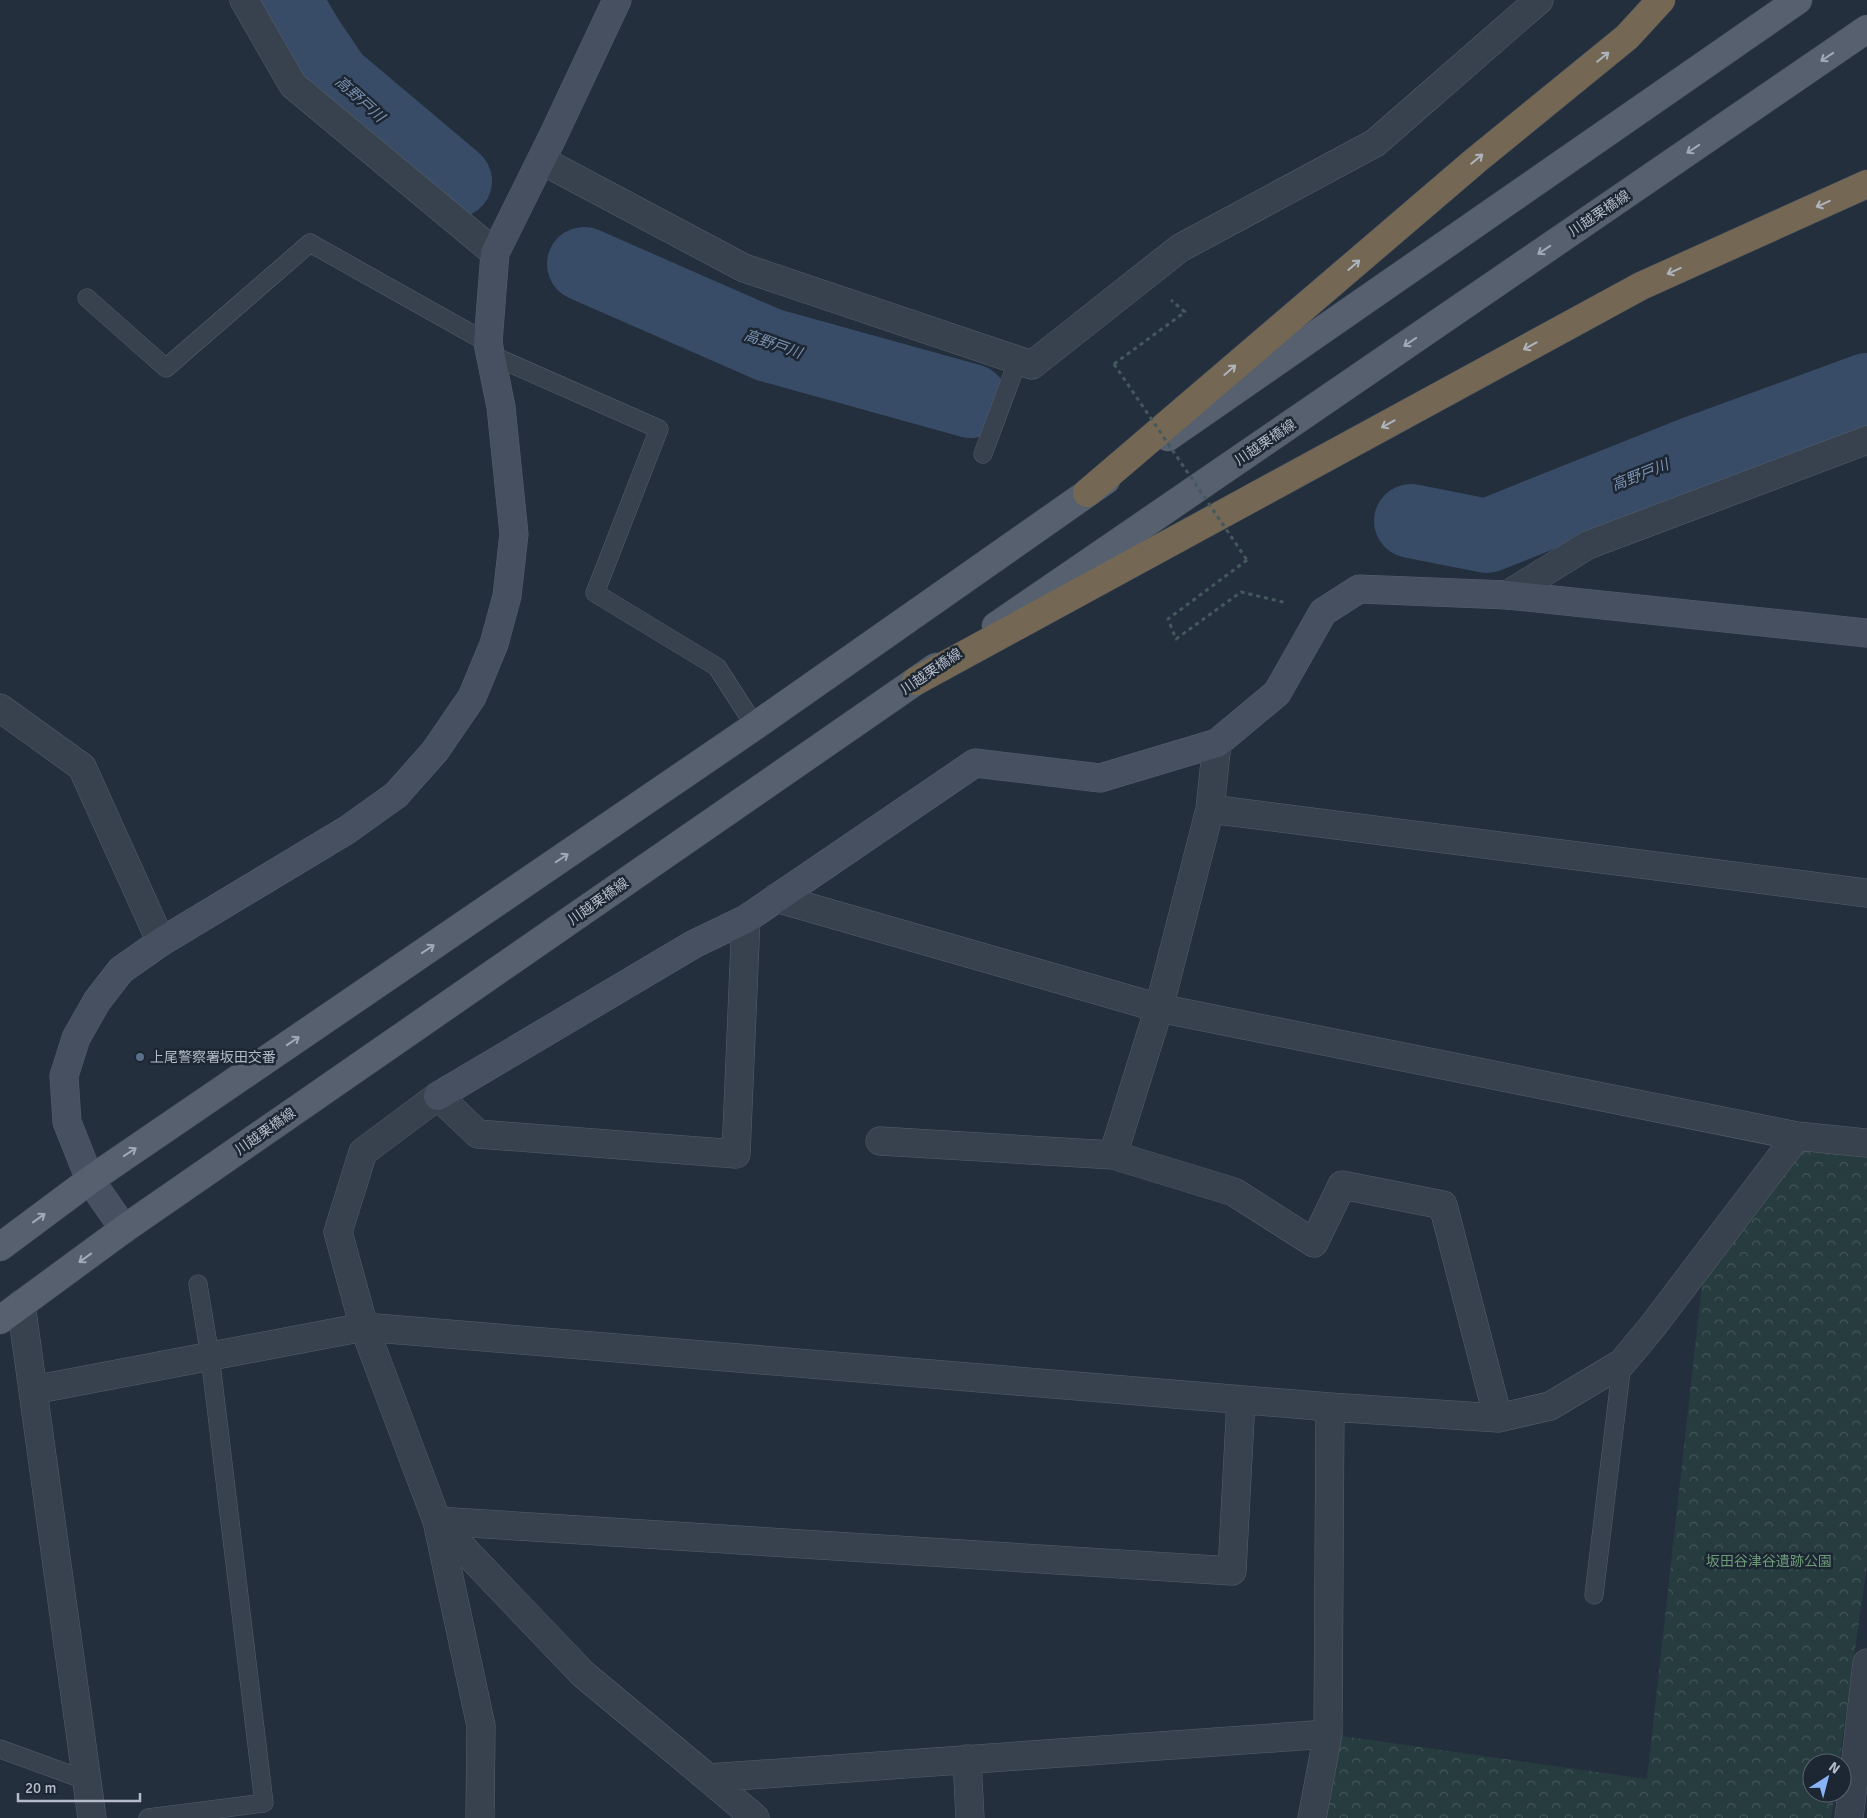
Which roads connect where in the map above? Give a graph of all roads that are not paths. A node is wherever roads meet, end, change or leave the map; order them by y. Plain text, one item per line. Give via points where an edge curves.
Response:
1 (244, 0) edge
2 (617, 0) edge
3 (1539, 0) edge
4 (1661, 0) edge
5 (1798, 0) edge
6 (1867, 29) edge
7 (541, 160) junction
8 (1867, 184) edge
9 (495, 252) junction
10 (88, 298) dead end
11 (490, 349) junction
12 (1018, 360) junction
13 (1867, 440) edge
14 (983, 454) dead end
15 (1087, 493) junction
16 (1507, 595) junction
17 (1867, 633) edge
18 (916, 681) junction
19 (0, 708) edge
20 (755, 726) junction
21 (1218, 743) junction
22 (1210, 809) junction
23 (1867, 893) edge
24 (776, 898) junction
25 (746, 919) junction
26 (161, 942) junction
27 (1159, 1008) junction
28 (438, 1096) junction
29 (1797, 1136) junction
30 (880, 1141) dead end
31 (1867, 1143) edge
32 (1113, 1156) junction
33 (90, 1180) junction
34 (124, 1229) junction
35 (0, 1247) edge
36 (198, 1284) dead end
37 (10, 1312) edge
38 (364, 1327) junction
39 (210, 1356) junction
40 (1622, 1364) junction
41 (33, 1390) junction
42 (1241, 1400) junction
43 (1330, 1407) junction
44 (1498, 1418) junction
45 (437, 1520) junction
46 (1594, 1595) dead end
47 (1866, 1671) edge
48 (1328, 1734) junction
49 (0, 1749) edge
50 (967, 1759) junction
51 (708, 1778) junction
52 (88, 1781) junction
53 (92, 1818) edge
54 (148, 1818) edge
55 (480, 1818) edge
56 (755, 1818) edge
57 (970, 1818) edge
58 (1312, 1818) edge
59 (1849, 1818) edge

1 - 9 street via 293,85
2 - 7 street
3 - 12 street via 1375,142 1180,248 1032,365
15 -> 4 highway via 1475,161 1627,37
5 - 15 main road
6 -> 18 main road, 川越栗橋線
7 - 9 street
7 - 12 street via 744,268
8 -> 18 highway via 1641,286
9 - 11 street
10 - 11 lane via 166,368 310,243
11 - 20 lane via 659,429 595,593 717,667
11 - 26 street via 501,406 514,534 507,596 494,644 472,697 435,751 396,795 347,830
12 - 14 lane
13 - 16 street via 1588,545
15 - 20 main road
16 - 17 street
16 - 21 street via 1359,589 1324,612 1277,693
18 - 34 main road, 川越栗橋線
19 - 26 street via 82,767
33 -> 20 main road
21 - 22 street
21 - 24 street via 1100,778 975,763
22 - 23 street
22 - 27 street
24 - 25 street
24 - 27 street
25 - 28 street via 694,944
25 - 28 street via 736,1154 478,1134
26 - 33 street via 121,970 97,1002 76,1038 66,1069 67,1122
27 - 29 street
27 - 32 street
28 - 38 street via 363,1152 338,1232
29 - 31 street
29 - 40 street
30 - 32 street
32 - 44 street via 1234,1192 1314,1243 1342,1185 1443,1204
33 - 34 street
35 -> 33 main road
34 -> 37 main road, 川越栗橋線
36 - 39 lane
37 - 41 street
38 - 39 street
38 - 42 street
38 - 45 street
39 - 41 street
39 - 54 lane via 264,1803
40 - 44 street via 1550,1406
40 - 46 lane
41 - 52 street
42 - 43 street
42 - 45 street via 1232,1571
43 - 44 street
43 - 48 street
45 - 51 street via 583,1674
45 - 55 street via 481,1726
47 - 59 street
48 - 50 street
48 - 58 street
49 - 52 lane
50 - 51 street
50 - 57 street
51 - 56 street
52 - 53 street

